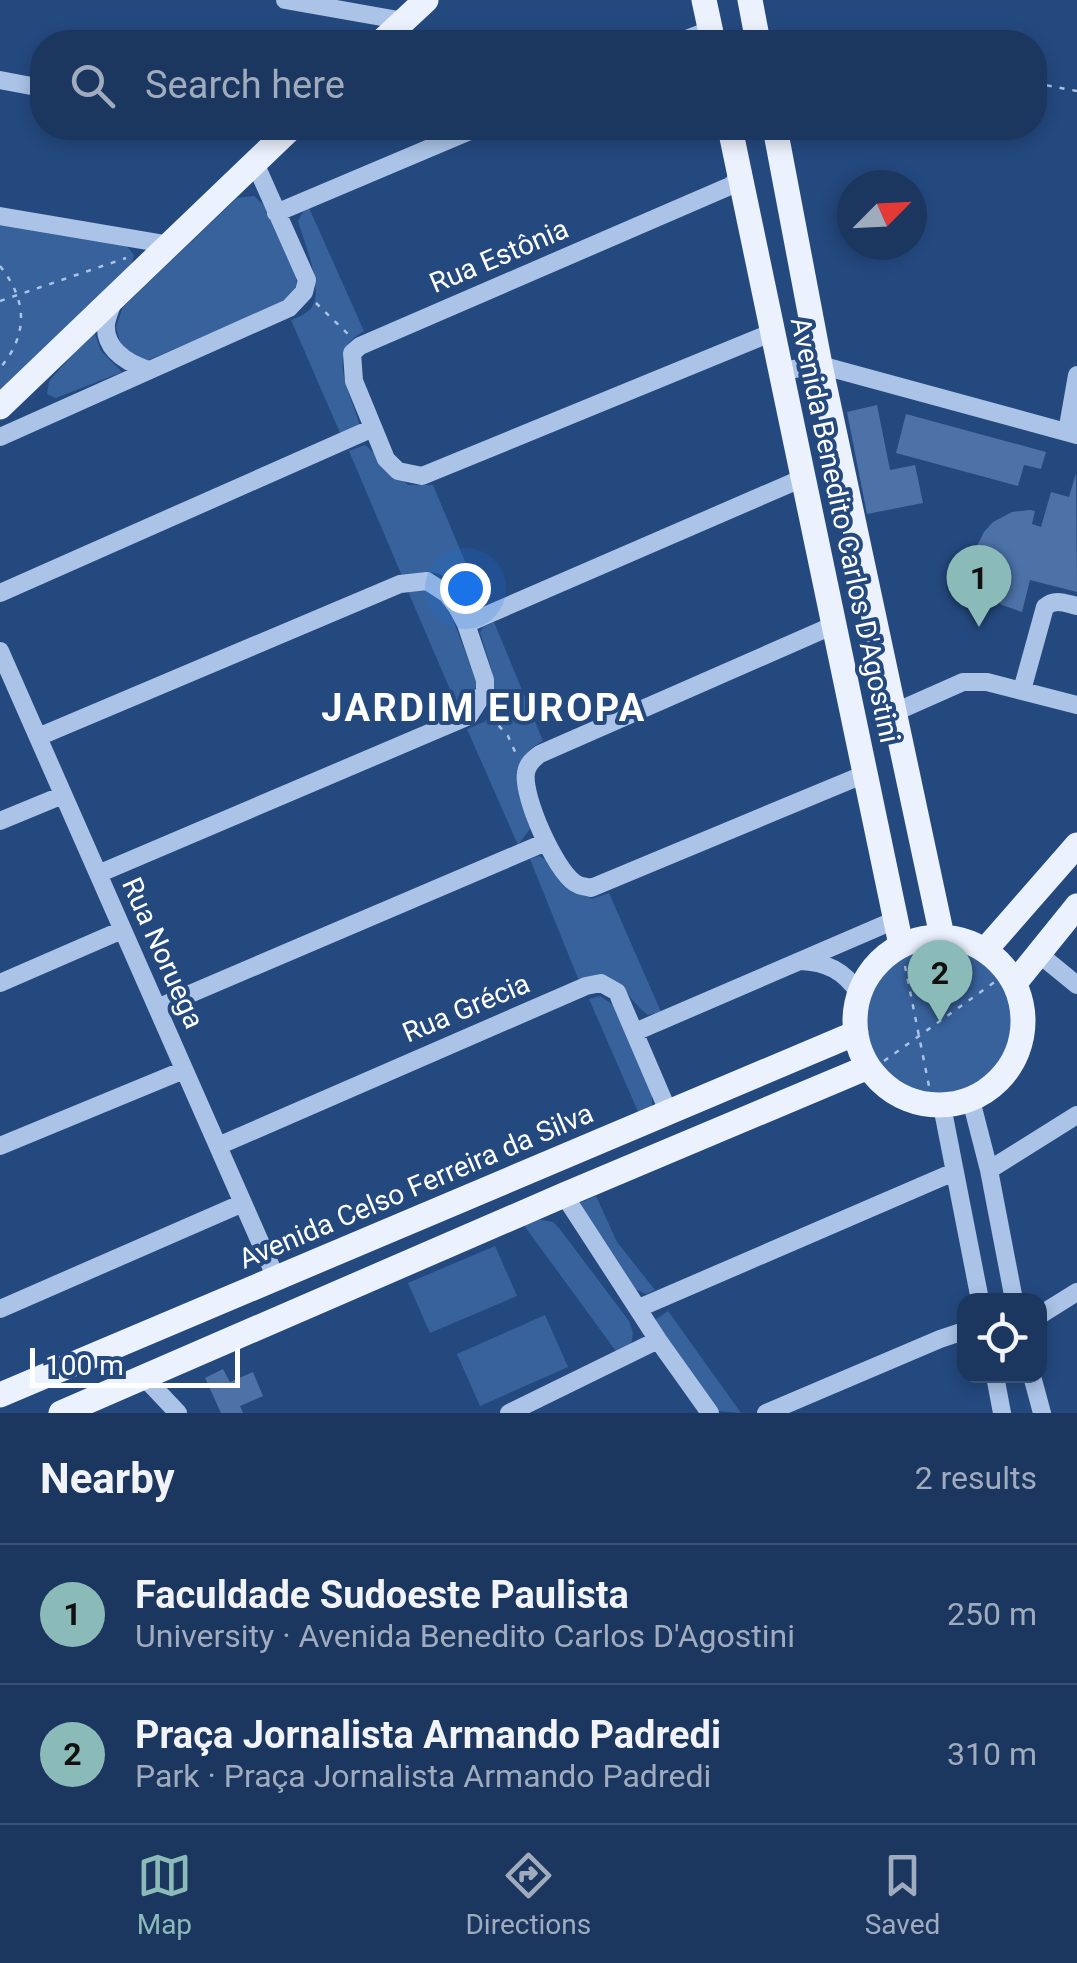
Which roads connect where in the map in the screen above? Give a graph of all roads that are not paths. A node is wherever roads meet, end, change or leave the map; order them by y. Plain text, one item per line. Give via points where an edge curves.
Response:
1 (285, 0) edge
2 (426, 0) edge
3 (704, 0) edge
4 (750, 0) edge
5 (404, 20) junction
6 (394, 30) edge
7 (714, 30) edge
8 (756, 30) edge
9 (0, 80) edge
10 (30, 86) edge
11 (278, 140) edge
12 (449, 140) edge
13 (732, 140) edge
14 (760, 140) edge
15 (776, 140) edge
16 (255, 163) junction
17 (741, 177) junction
18 (789, 201) junction
19 (276, 212) junction
20 (0, 216) edge
21 (171, 245) junction
22 (114, 300) junction
23 (773, 332) junction
24 (820, 365) junction
25 (148, 370) junction
26 (781, 371) junction
27 (1077, 374) edge
28 (0, 408) edge
29 (373, 428) junction
30 (1072, 434) edge
31 (0, 437) edge
32 (803, 478) junction
33 (0, 593) edge
34 (1077, 606) edge
35 (466, 624) junction
36 (834, 625) junction
37 (882, 652) junction
38 (2, 658) edge
39 (840, 658) junction
40 (1022, 690) junction
41 (1077, 705) edge
42 (893, 713) junction
43 (856, 726) junction
44 (38, 737) junction
45 (865, 774) junction
46 (63, 795) junction
47 (0, 821) edge
48 (546, 842) junction
49 (1077, 845) edge
50 (98, 874) junction
51 (1077, 906) edge
52 (122, 930) junction
53 (898, 932) junction
54 (942, 936) junction
55 (986, 949) junction
56 (1039, 954) junction
57 (800, 960) junction
58 (1012, 978) junction
59 (0, 983) edge
60 (1077, 985) edge
61 (859, 994) junction
62 (157, 1008) junction
63 (635, 1032) junction
64 (856, 1033) junction
65 (870, 1069) junction
66 (184, 1070) junction
67 (971, 1100) junction
68 (937, 1106) junction
69 (668, 1111) junction
70 (1077, 1114) edge
71 (0, 1146) edge
72 (218, 1146) junction
73 (989, 1170) junction
74 (954, 1172) junction
75 (564, 1195) junction
76 (470, 1196) junction
77 (243, 1203) junction
78 (402, 1224) junction
79 (486, 1230) junction
80 (420, 1258) junction
81 (276, 1278) junction
82 (1077, 1292) edge
83 (979, 1293) edge
84 (1013, 1293) edge
85 (0, 1308) edge
86 (639, 1308) junction
87 (1047, 1311) edge
88 (957, 1333) edge
89 (658, 1340) junction
90 (144, 1377) junction
91 (996, 1383) edge
92 (1034, 1383) edge
93 (0, 1395) edge
94 (61, 1413) edge
95 (178, 1413) edge
96 (509, 1413) edge
97 (710, 1413) edge
98 (766, 1413) edge
99 (1002, 1413) edge
100 (1042, 1413) edge

1 - 5 street
2 - 5 main road
3 - 7 main road
4 - 8 main road
5 - 6 main road
9 - 10 street
11 - 16 main road
12 - 19 street
13 - 17 main road, Avenida Benedito Carlos D'Agostini
14 - 18 main road via 774,186
15 - 18 main road, Avenida Benedito Carlos D'Agostini
16 - 19 street
16 - 21 main road
17 - 23 main road, Avenida Benedito Carlos D'Agostini
17 - 29 street, Rua Estônia via 360,346 352,353 354,382
18 - 24 main road, Avenida Benedito Carlos D'Agostini
19 - 25 street via 308,280 304,292 289,308
20 - 21 street
21 - 22 main road
22 - 25 street via 106,325 115,352
22 - 28 main road
23 - 26 main road, Avenida Benedito Carlos D'Agostini
23 - 29 street via 422,476 398,472
24 - 26 street
24 - 30 street
24 - 37 main road, Avenida Benedito Carlos D'Agostini
25 - 31 street
26 - 32 main road, Avenida Benedito Carlos D'Agostini
27 - 30 street
29 - 33 street
32 - 35 street
32 - 36 main road, Avenida Benedito Carlos D'Agostini
34 - 40 street via 1058,601 1045,607
35 - 44 street via 447,594 427,581 400,584
35 - 50 street via 486,691 469,716
36 - 39 main road, Avenida Benedito Carlos D'Agostini
36 - 48 street via 540,754 525,774
37 - 39 main road via 858,661
37 - 42 main road, Avenida Benedito Carlos D'Agostini
38 - 44 street, Rua Noruega
39 - 43 main road, Avenida Benedito Carlos D'Agostini
40 - 41 street
40 - 42 street via 963,682
42 - 43 main road via 868,713
42 - 54 main road, Avenida Benedito Carlos D'Agostini
43 - 45 main road, Avenida Benedito Carlos D'Agostini
44 - 46 street, Rua Noruega
45 - 48 street via 590,888 570,879
45 - 53 main road, Avenida Benedito Carlos D'Agostini
46 - 47 street
46 - 50 street, Rua Noruega
48 - 62 street
49 - 55 main road
50 - 52 street, Rua Noruega
51 - 56 main road
52 - 59 street
52 - 62 street, Rua Noruega
53 - 54 main road
53 - 57 street
53 - 61 main road
54 - 55 main road
55 - 58 main road
56 - 58 main road
56 - 60 street
57 - 61 street via 839,970
57 - 63 street
58 - 67 main road via 1024,1010 1023,1038 995,1086
61 - 64 main road
62 - 66 street, Rua Noruega
63 - 69 street, Rua Grécia
63 - 72 street, Rua Grécia via 617,992 602,984 586,986
64 - 65 main road
64 - 69 main road, Avenida Celso Ferreira da Silva
65 - 68 main road via 900,1096
65 - 75 main road
66 - 71 street
66 - 72 street, Rua Noruega
67 - 68 main road
67 - 73 street
68 - 74 street
69 - 76 main road, Avenida Celso Ferreira da Silva
70 - 73 street
72 - 77 street, Rua Noruega
73 - 84 street
74 - 83 street
74 - 86 street
75 - 79 main road
75 - 86 street
76 - 78 main road, Avenida Celso Ferreira da Silva
76 - 79 main road via 464,1211 470,1224
77 - 81 street, Rua Noruega
77 - 85 street
78 - 80 main road via 423,1236
78 - 81 main road, Avenida Celso Ferreira da Silva
79 - 80 main road
80 - 90 main road
81 - 93 main road, Avenida Celso Ferreira da Silva
82 - 87 street
86 - 89 street
88 - 98 street
89 - 96 street
89 - 97 street
90 - 94 main road
90 - 95 street
91 - 99 street
92 - 100 street

